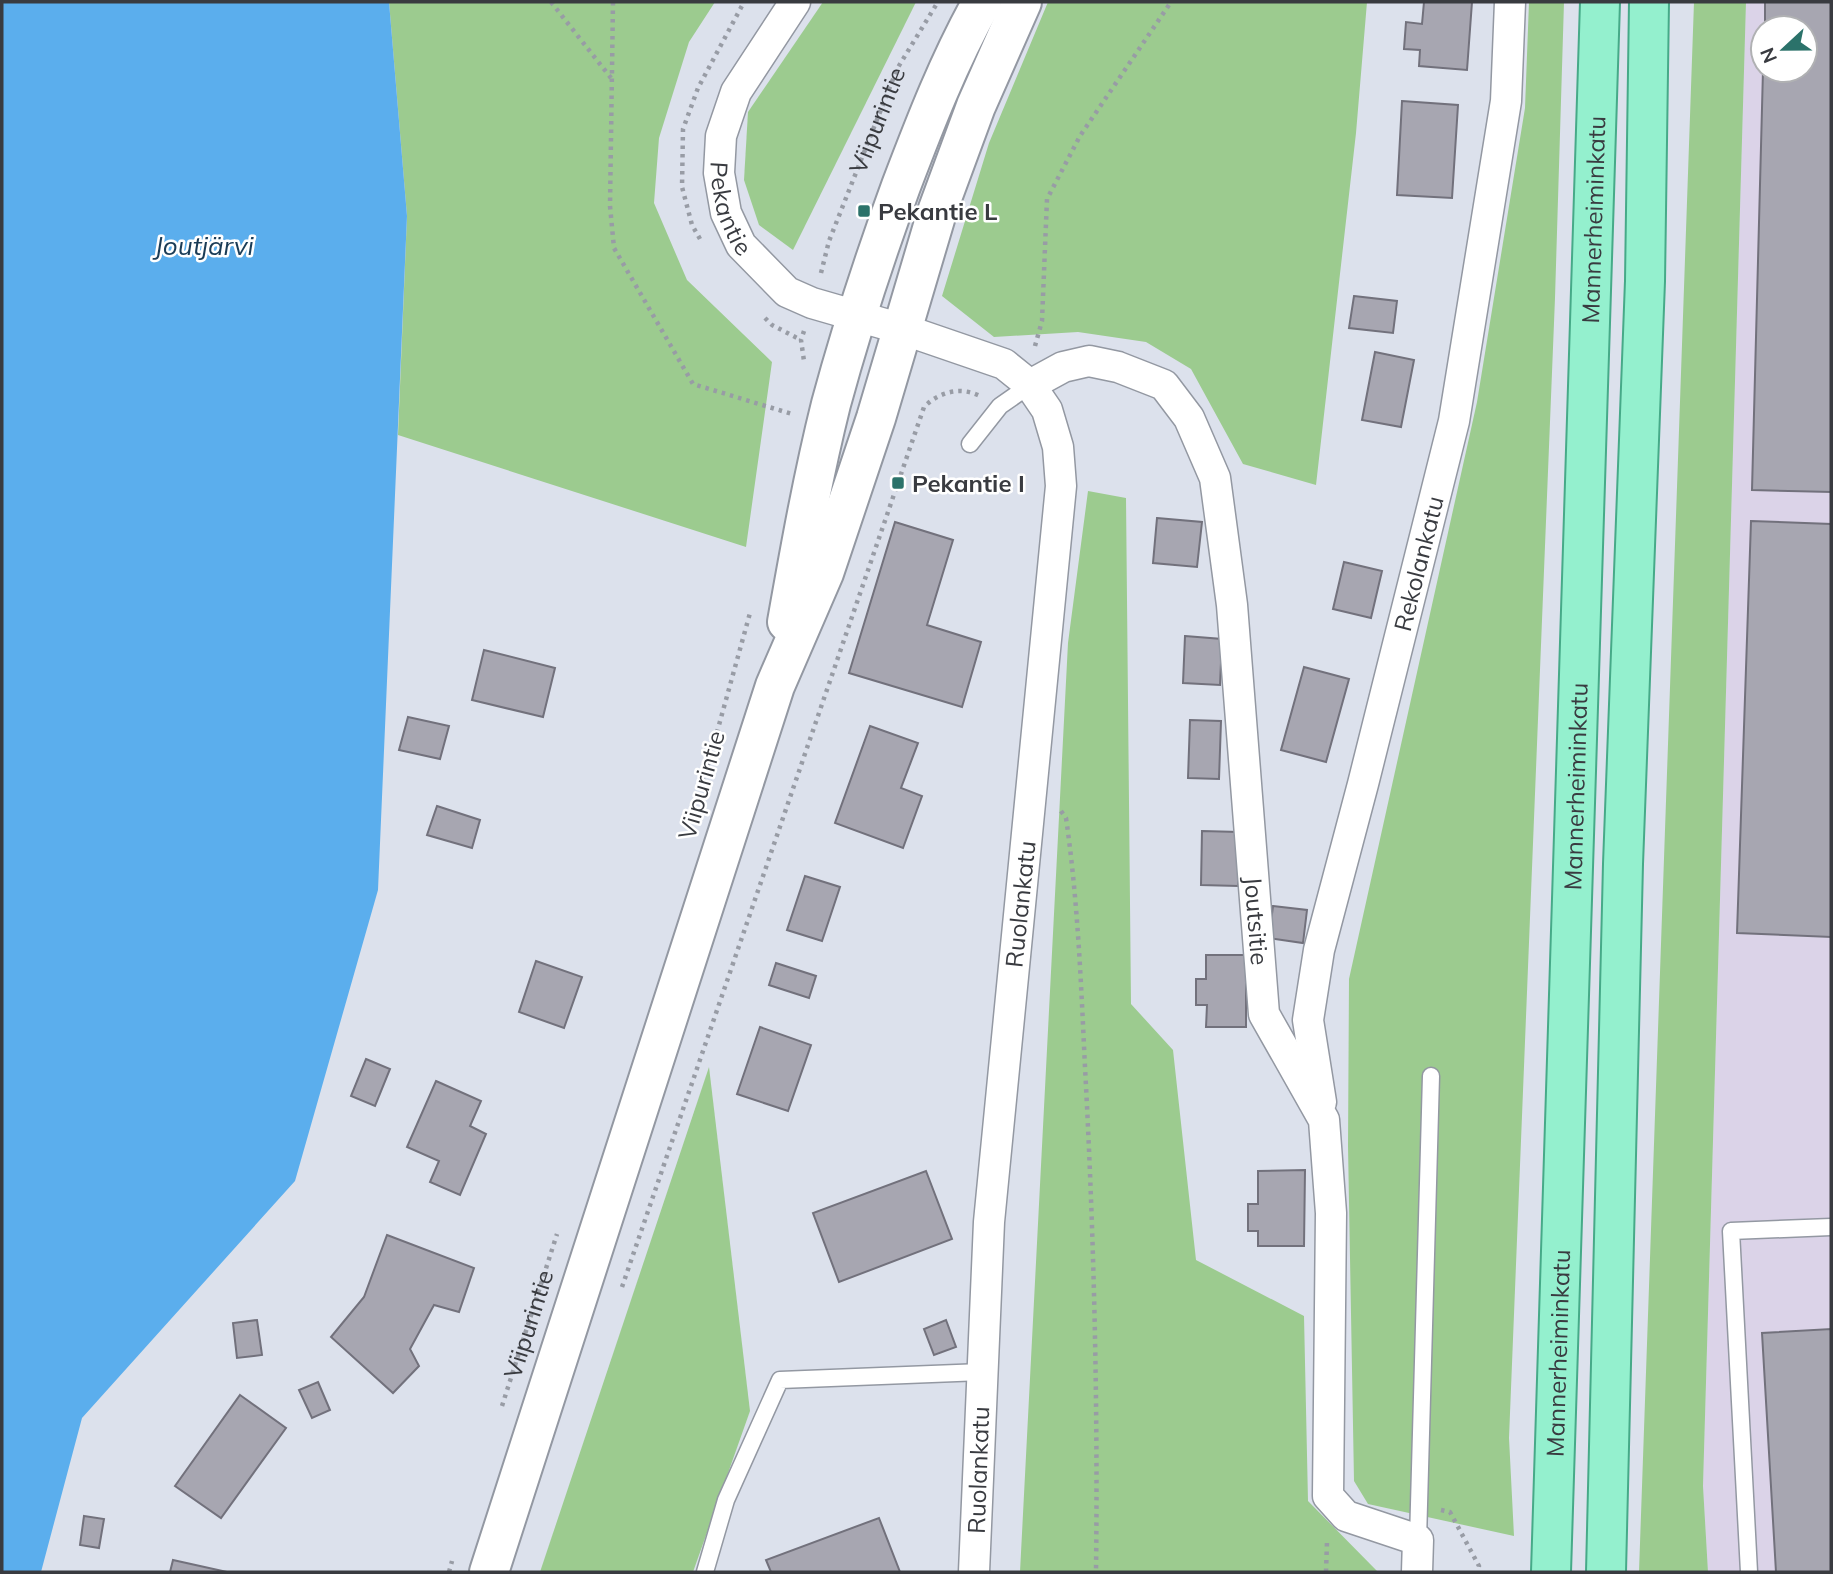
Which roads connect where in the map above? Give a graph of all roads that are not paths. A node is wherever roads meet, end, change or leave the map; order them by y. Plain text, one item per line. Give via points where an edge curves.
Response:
1 (795, 2) edge
2 (982, 2) edge
3 (1022, 2) edge
4 (1510, 2) edge
5 (1600, 2) edge
6 (1649, 2) edge
7 (857, 317) junction
8 (902, 329) junction
9 (1027, 383) junction
10 (970, 444) dead end
11 (775, 686) junction
12 (1431, 1076) dead end
13 (1324, 1120) junction
14 (1831, 1227) edge
15 (982, 1372) junction
16 (1418, 1540) junction
17 (489, 1572) edge
18 (705, 1572) edge
19 (974, 1572) edge
20 (1417, 1572) edge
21 (1550, 1572) edge
22 (1606, 1572) edge
23 (1749, 1572) edge

1 - 7 street, Pekantie via 736,92 721,136 719,173 726,213 741,245 787,292
2 - 7 main road, Viipurintie via 934,99
3 - 8 main road, Viipurintie via 976,106
4 - 13 street, Rekolankatu via 1506,101 1454,421 1318,950 1308,1020
5 - 21 main road, Mannerheiminkatu
6 - 22 main road, Mannerheiminkatu via 1645,281 1623,864
7 - 8 street, Pekantie
7 - 11 main road, Viipurintie via 831,404
8 - 9 street, Ruolankatu via 1004,364
8 - 11 main road, Viipurintie via 824,573
9 - 10 lane via 1000,406
9 - 13 street, Joutsitie via 1089,361 1164,385 1189,418 1215,478 1232,605 1264,1014
9 - 15 street, Ruolankatu via 1047,410 1058,447 1061,486 989,1222
11 - 17 main road, Viipurintie
12 - 16 lane
13 - 16 street, Joutsitie via 1332,1213 1328,1496 1346,1516
14 - 23 lane via 1731,1231
15 - 18 lane via 780,1380 726,1500
15 - 19 street, Ruolankatu
16 - 20 street

